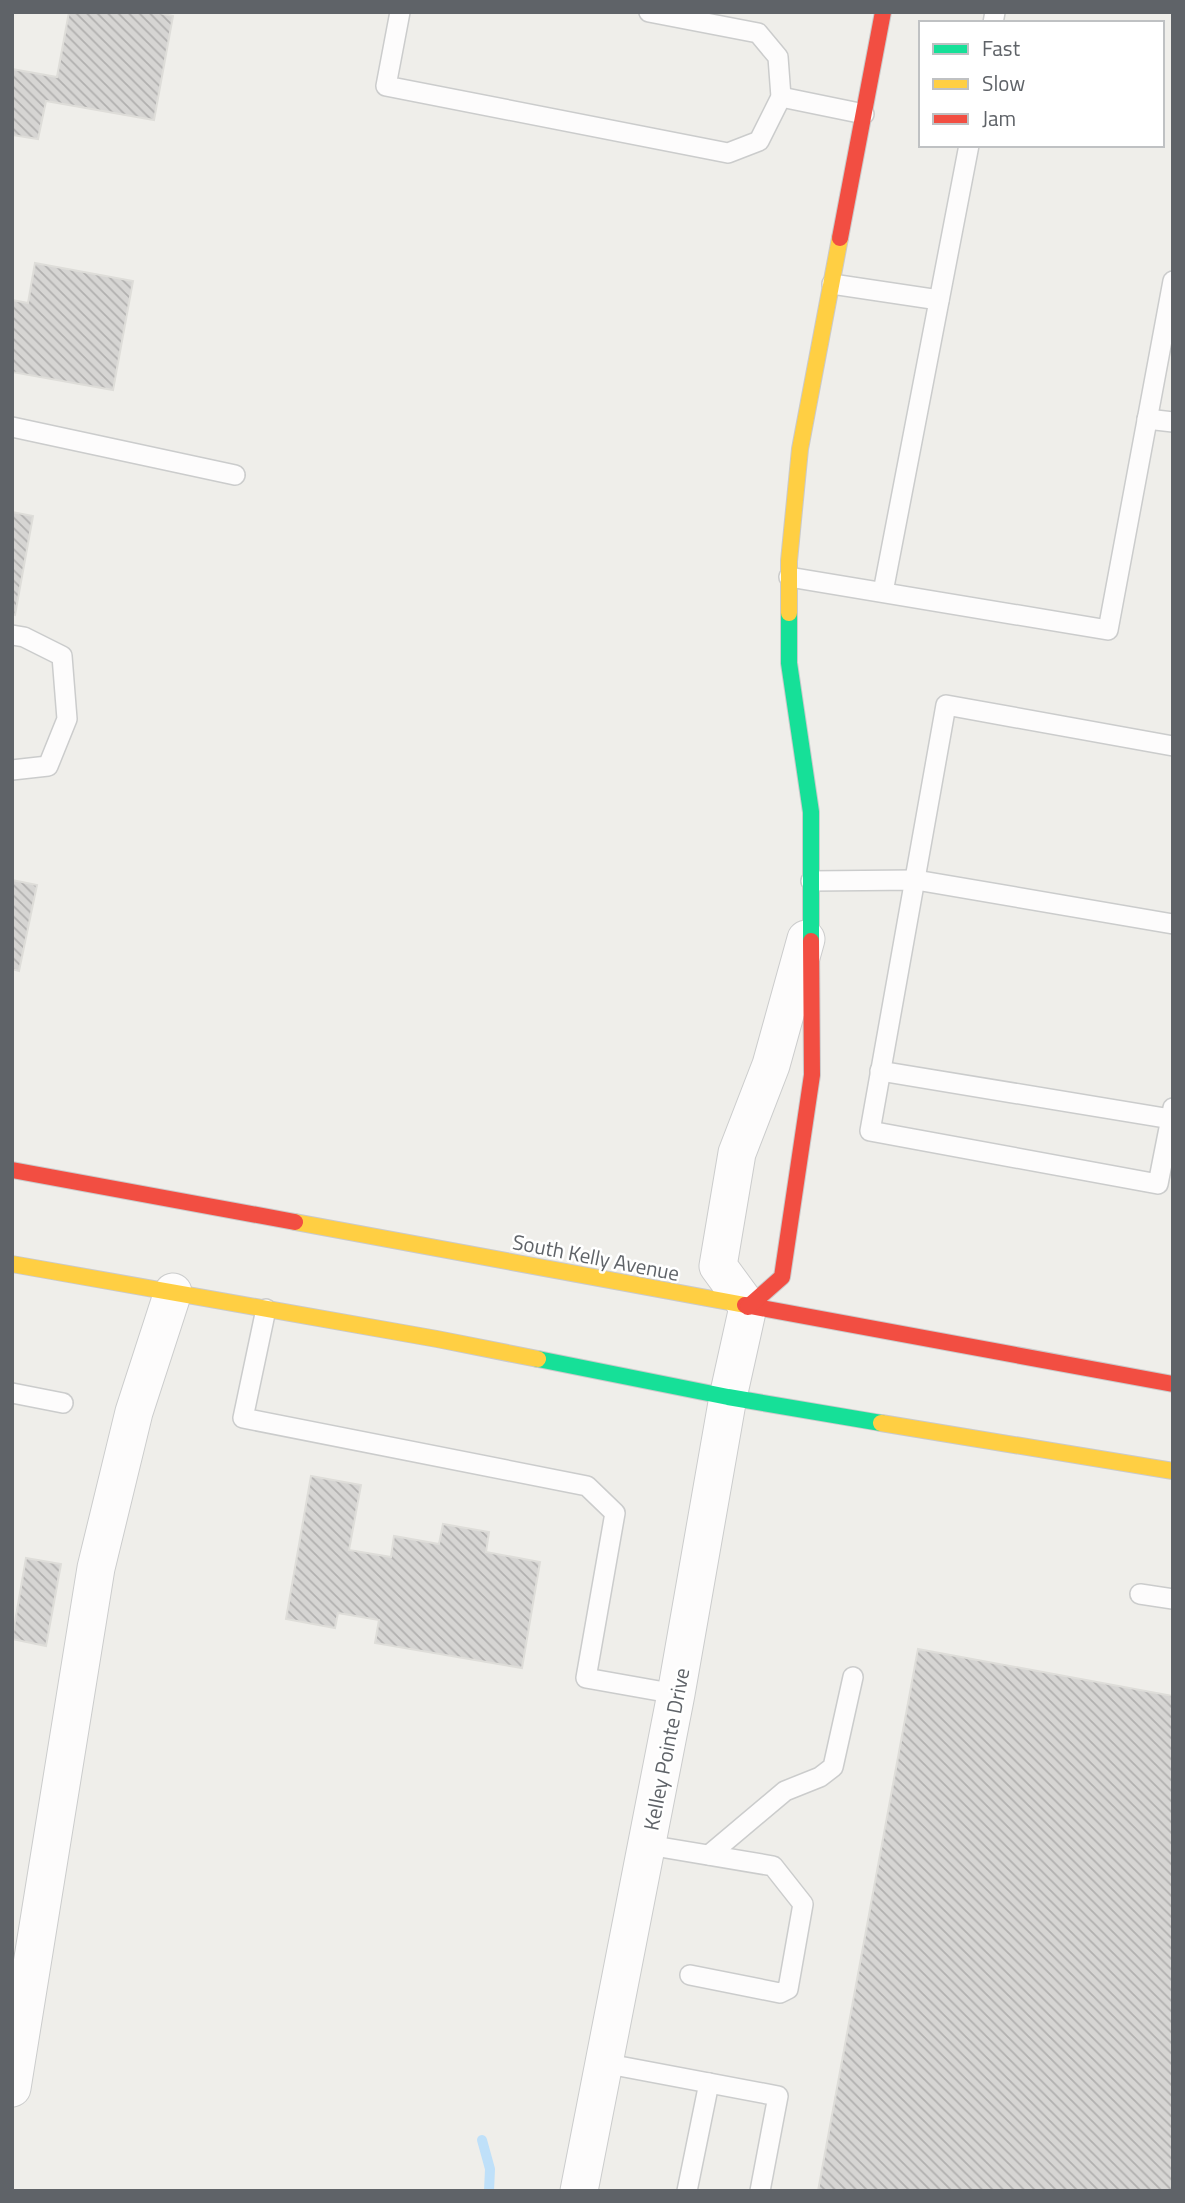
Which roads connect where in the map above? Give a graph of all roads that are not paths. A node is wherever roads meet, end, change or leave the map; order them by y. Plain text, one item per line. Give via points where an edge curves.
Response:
1 (400, 12) edge
2 (649, 12) edge
3 (883, 12) edge
4 (781, 97) junction
5 (864, 114) junction
6 (969, 147) edge
7 (1173, 281) edge
8 (832, 284) junction
9 (939, 300) junction
10 (1147, 419) junction
11 (1173, 422) edge
12 (12, 427) edge
13 (235, 475) dead end
14 (789, 576) junction
15 (883, 592) junction
16 (12, 635) edge
17 (1173, 746) edge
18 (12, 770) edge
19 (916, 880) junction
20 (812, 898) junction
21 (1173, 924) edge
22 (880, 1071) junction
23 (1172, 1114) edge
24 (12, 1170) edge
25 (12, 1264) edge
26 (173, 1292) junction
27 (748, 1307) junction
28 (266, 1309) junction
29 (1173, 1384) edge
30 (12, 1393) edge
31 (728, 1397) junction
32 (63, 1402) dead end
33 (1173, 1471) edge
34 (1140, 1594) dead end
35 (1173, 1599) edge
36 (853, 1677) dead end
37 (676, 1694) junction
38 (648, 1845) junction
39 (709, 1855) junction
40 (690, 1975) dead end
41 (603, 2063) junction
42 (709, 2083) junction
43 (12, 2088) edge
44 (579, 2191) edge
45 (687, 2191) edge
46 (760, 2191) edge

1 - 4 lane via 386,86 728,153 759,141
2 - 4 lane via 758,33 778,57
3 - 5 main road
4 - 5 lane
5 - 8 main road
6 - 9 lane
7 - 10 lane
8 - 9 lane
8 - 14 main road via 800,449
9 - 15 lane
10 - 11 lane
10 - 15 lane via 1108,630
12 - 13 lane
14 - 15 lane
14 - 20 main road via 789,663 811,812
16 - 18 lane via 62,656 67,719 48,766
17 - 19 lane via 946,705
19 - 20 lane
19 - 21 lane
19 - 22 lane
20 - 27 main road via 812,1075 782,1277
20 - 27 street via 771,1065 737,1153 718,1266
22 - 23 lane
22 - 23 lane via 870,1131 1158,1184
24 - 27 main road, South Kelly Avenue
25 - 26 main road
26 - 28 main road
26 - 43 street via 134,1412 96,1568
27 - 29 main road, South Kelly Avenue
27 - 31 street, Kelley Pointe Drive
28 - 31 main road
28 - 37 lane via 243,1418 587,1486 614,1513 586,1678
30 - 32 lane
31 - 33 main road
31 - 37 street, Kelley Pointe Drive
34 - 35 lane
36 - 39 lane via 833,1767 785,1791
37 - 38 street, Kelley Pointe Drive
38 - 39 lane
38 - 41 street, Kelley Pointe Drive
39 - 40 lane via 773,1866 803,1904 788,1989 779,1993
41 - 42 lane
41 - 44 street, Kelley Pointe Drive
42 - 45 lane
42 - 46 lane via 778,2096

